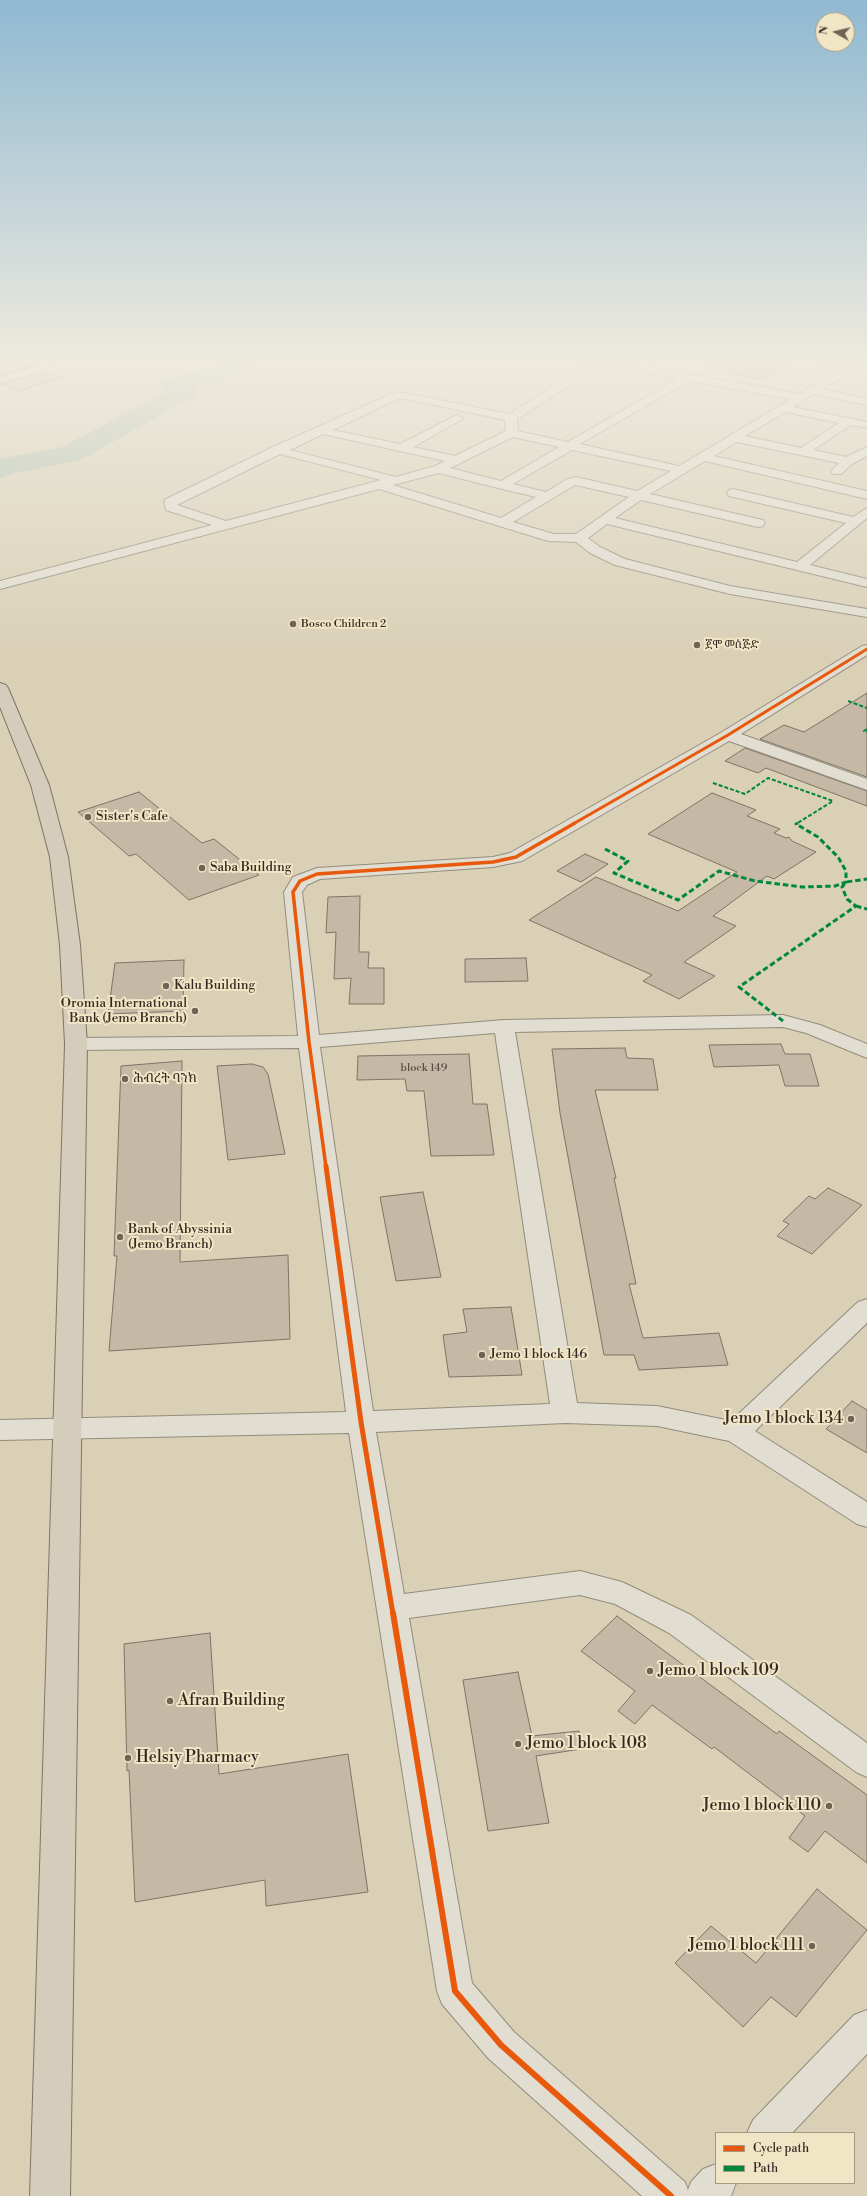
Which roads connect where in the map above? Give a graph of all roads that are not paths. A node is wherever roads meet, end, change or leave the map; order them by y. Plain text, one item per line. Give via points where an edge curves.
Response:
1 (255, 460) edge
2 (317, 460) edge
3 (455, 460) edge
4 (545, 460) edge
5 (637, 460) edge
6 (698, 460) edge
7 (719, 460) edge
8 (848, 461) edge
9 (439, 469) junction
10 (528, 470) junction
11 (681, 470) junction
12 (769, 472) junction
13 (396, 481) junction
14 (576, 481) junction
15 (821, 484) junction
16 (380, 485) junction
17 (502, 485) junction
18 (733, 493) junction
19 (640, 495) junction
20 (867, 495) edge
21 (548, 496) junction
22 (784, 505) junction
23 (707, 511) junction
24 (867, 512) edge
25 (606, 520) junction
26 (855, 521) junction
27 (502, 523) junction
28 (758, 523) junction
29 (226, 525) junction
30 (745, 532) dead end
31 (579, 538) junction
32 (733, 540) dead end
33 (720, 548) junction
34 (800, 566) junction
35 (867, 583) edge
36 (0, 585) edge
37 (867, 613) edge
38 (867, 649) edge
39 (0, 688) edge
40 (728, 735) junction
41 (867, 785) edge
42 (504, 1026) junction
43 (309, 1042) junction
44 (76, 1044) junction
45 (867, 1052) edge
46 (867, 1308) edge
47 (565, 1413) junction
48 (361, 1422) junction
49 (0, 1430) edge
50 (68, 1430) junction
51 (736, 1432) junction
52 (867, 1516) edge
53 (392, 1608) junction
54 (867, 1762) edge
55 (867, 2028) edge
56 (767, 2132) edge
57 (716, 2184) edge
58 (50, 2196) edge
59 (671, 2196) edge
60 (705, 2196) edge

1 - 29 street via 170,502 171,506
2 - 13 street
3 - 9 street
4 - 10 street
5 - 11 street
6 - 11 street
7 - 12 street
8 - 15 street
9 - 13 street
9 - 17 street
10 - 14 street
10 - 17 street
11 - 19 street
12 - 15 street
12 - 18 street
13 - 16 street
14 - 19 street
14 - 21 street
15 - 20 street
16 - 27 street
16 - 29 street
17 - 21 street
18 - 22 street
18 - 23 street
19 - 23 street
19 - 25 street
21 - 27 street
22 - 26 street
22 - 28 street
23 - 28 street
24 - 26 street
25 - 31 street
25 - 33 street
26 - 34 street
27 - 31 street via 553,538
28 - 30 street
29 - 36 street
31 - 37 street via 595,550 620,562 730,590
32 - 33 street
33 - 34 street
34 - 35 street
38 - 40 street
39 - 44 main road via 40,785 59,857 70,945
40 - 41 street
40 - 43 street via 516,857 493,862 318,874 300,881 293,892
42 - 43 street
42 - 45 street via 783,1020
42 - 47 street
43 - 44 street
43 - 48 street
44 - 50 main road
46 - 51 street
47 - 48 street
47 - 51 street via 657,1416
48 - 50 street
48 - 53 street
49 - 50 street
50 - 58 main road
51 - 52 street
53 - 54 street via 580,1583 622,1594 680,1624
53 - 59 street via 455,1991 501,2046
55 - 56 street
57 - 60 street

